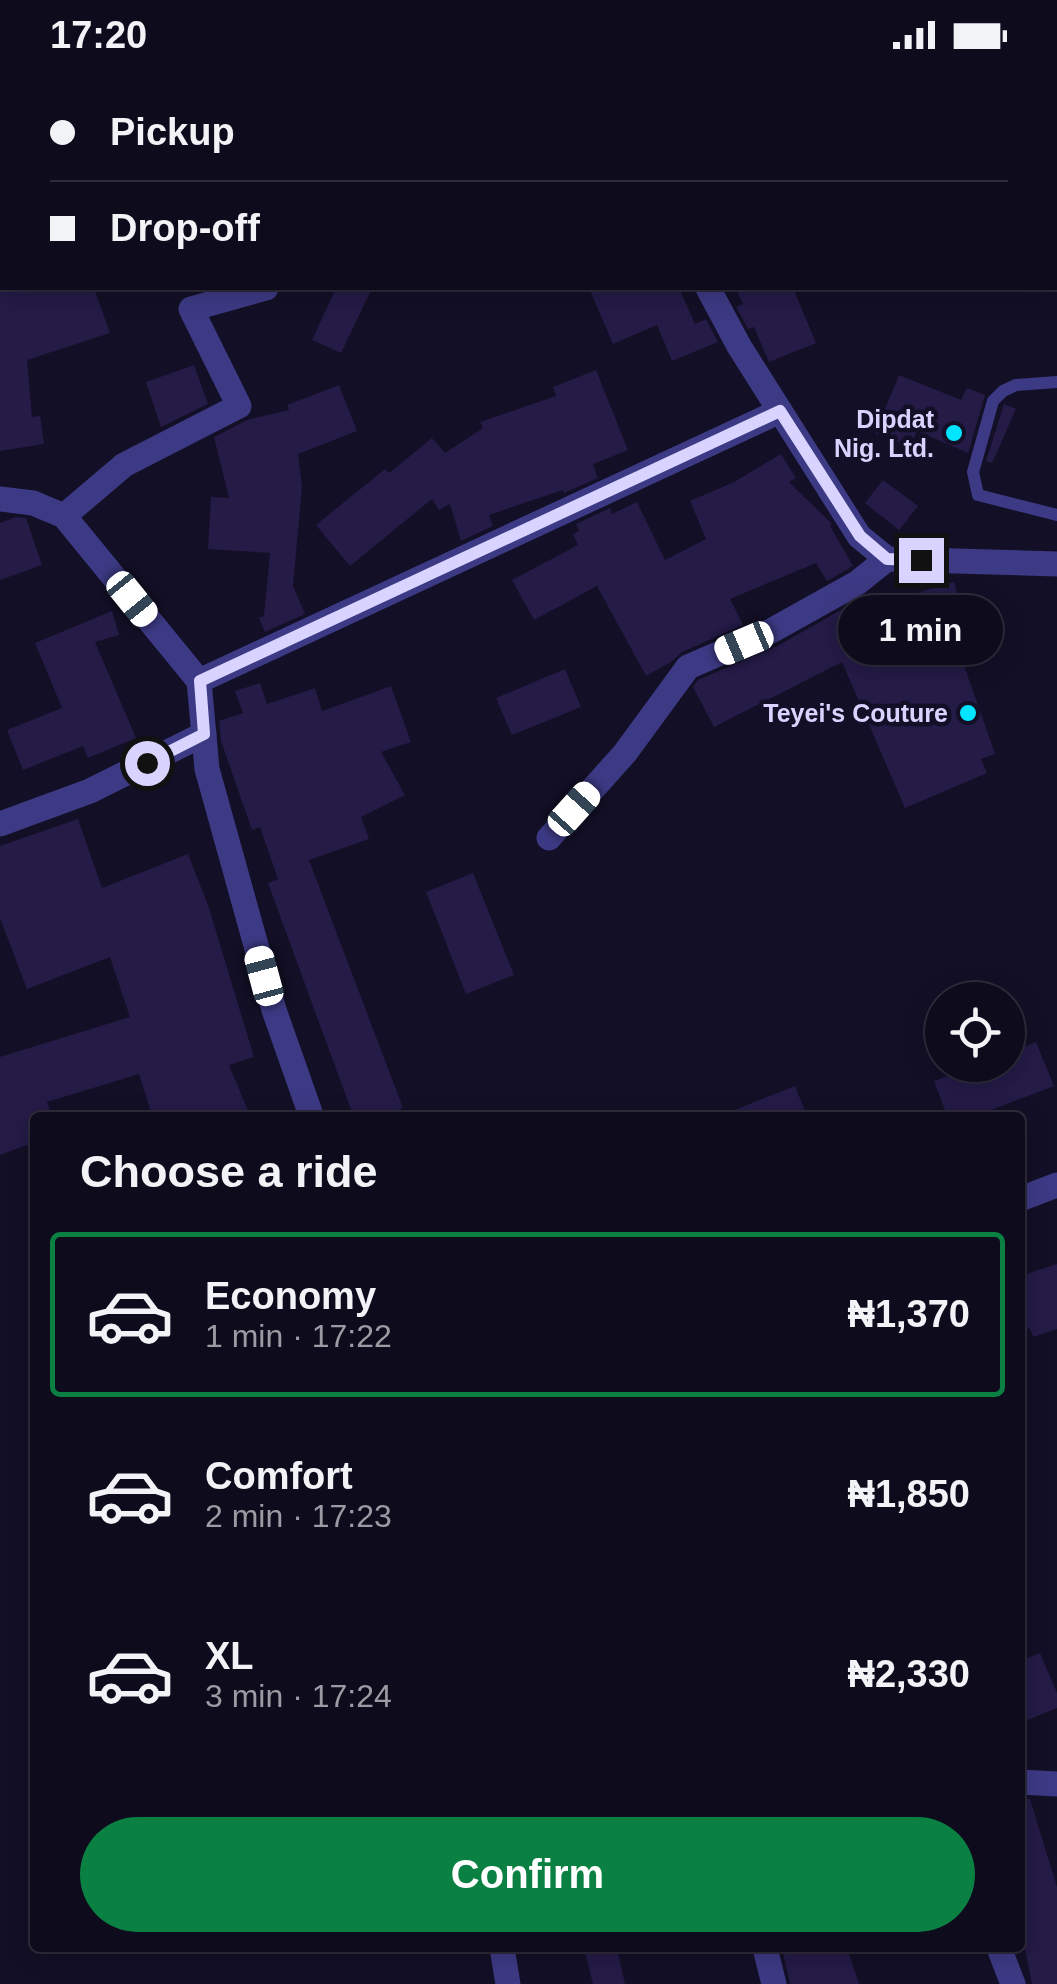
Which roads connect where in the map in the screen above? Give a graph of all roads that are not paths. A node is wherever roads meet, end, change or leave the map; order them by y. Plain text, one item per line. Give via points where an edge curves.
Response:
1 (259, 290) edge
2 (709, 290) edge
3 (1057, 382) edge
4 (780, 411) junction
5 (0, 499) edge
6 (64, 516) junction
7 (1057, 516) edge
8 (887, 559) junction
9 (1057, 564) edge
10 (200, 681) junction
11 (204, 734) junction
12 (0, 824) edge
13 (549, 838) dead end
14 (310, 1112) edge
15 (1057, 1184) edge
16 (1025, 1197) edge
17 (1025, 1782) edge
18 (1057, 1784) edge
19 (503, 1952) edge
20 (766, 1952) edge
21 (1001, 1952) edge
22 (508, 1984) edge
23 (774, 1984) edge
24 (1013, 1984) edge

1 - 6 street via 190,309 239,406 124,465
2 - 4 street
3 - 7 lane via 1016,385 993,401 973,472 978,495
4 - 8 street via 860,536
4 - 10 street
5 - 6 street
6 - 10 street
8 - 9 street
8 - 13 street via 772,631 688,667 625,753
10 - 11 street
11 - 12 street via 90,792
11 - 14 street via 207,769 264,973
15 - 16 street
17 - 18 street
19 - 22 street
20 - 23 street
21 - 24 street

